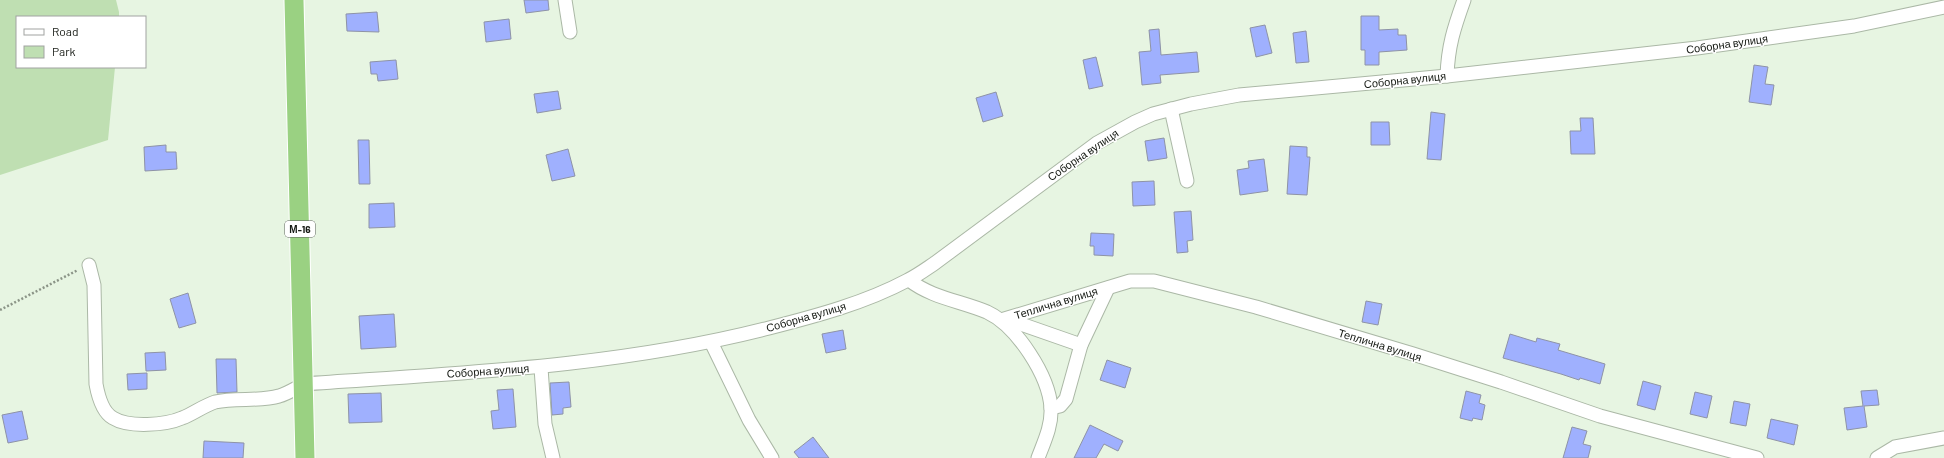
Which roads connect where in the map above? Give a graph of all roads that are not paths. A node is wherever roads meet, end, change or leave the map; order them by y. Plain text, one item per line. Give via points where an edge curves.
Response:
1 (294, 0) edge
2 (565, 0) edge
3 (1464, 0) edge
4 (1944, 7) edge
5 (570, 32) dead end
6 (1446, 76) junction
7 (1171, 109) junction
8 (1187, 181) dead end
9 (89, 265) road end
10 (909, 280) junction
11 (1108, 288) junction
12 (1001, 320) junction
13 (711, 342) junction
14 (1081, 345) junction
15 (541, 368) junction
16 (304, 384) junction
17 (1051, 408) junction
18 (1944, 438) edge
19 (305, 458) edge
20 (553, 458) edge
21 (772, 458) edge
22 (1038, 458) edge
23 (1757, 458) edge
24 (1877, 458) edge

1 - 16 highway, М-16
2 - 5 street
3 - 6 street via 1451,36
4 - 6 street, Соборна вулиця via 1854,26 1697,48
6 - 7 street, Соборна вулиця via 1214,99
7 - 8 street
7 - 10 street, Соборна вулиця via 1135,122 1097,143 936,263
9 - 16 street via 94,285 96,384 106,411 113,418 143,424 170,422 214,403 278,396
10 - 12 street via 930,293 972,306
10 - 13 street, Соборна вулиця via 816,315
11 - 12 street, Теплична вулиця
11 - 14 street
11 - 23 street, Теплична вулиця via 1143,280 1171,284 1413,354 1600,416
12 - 14 street via 1018,323
12 - 17 street via 1030,354 1044,381
13 - 15 street, Соборна вулиця
13 - 21 street via 749,420
14 - 17 street via 1066,399 1060,406
15 - 16 street, Соборна вулиця
15 - 20 street via 545,424
16 - 19 highway, М-16
17 - 22 street via 1048,431
18 - 24 street via 1895,447

